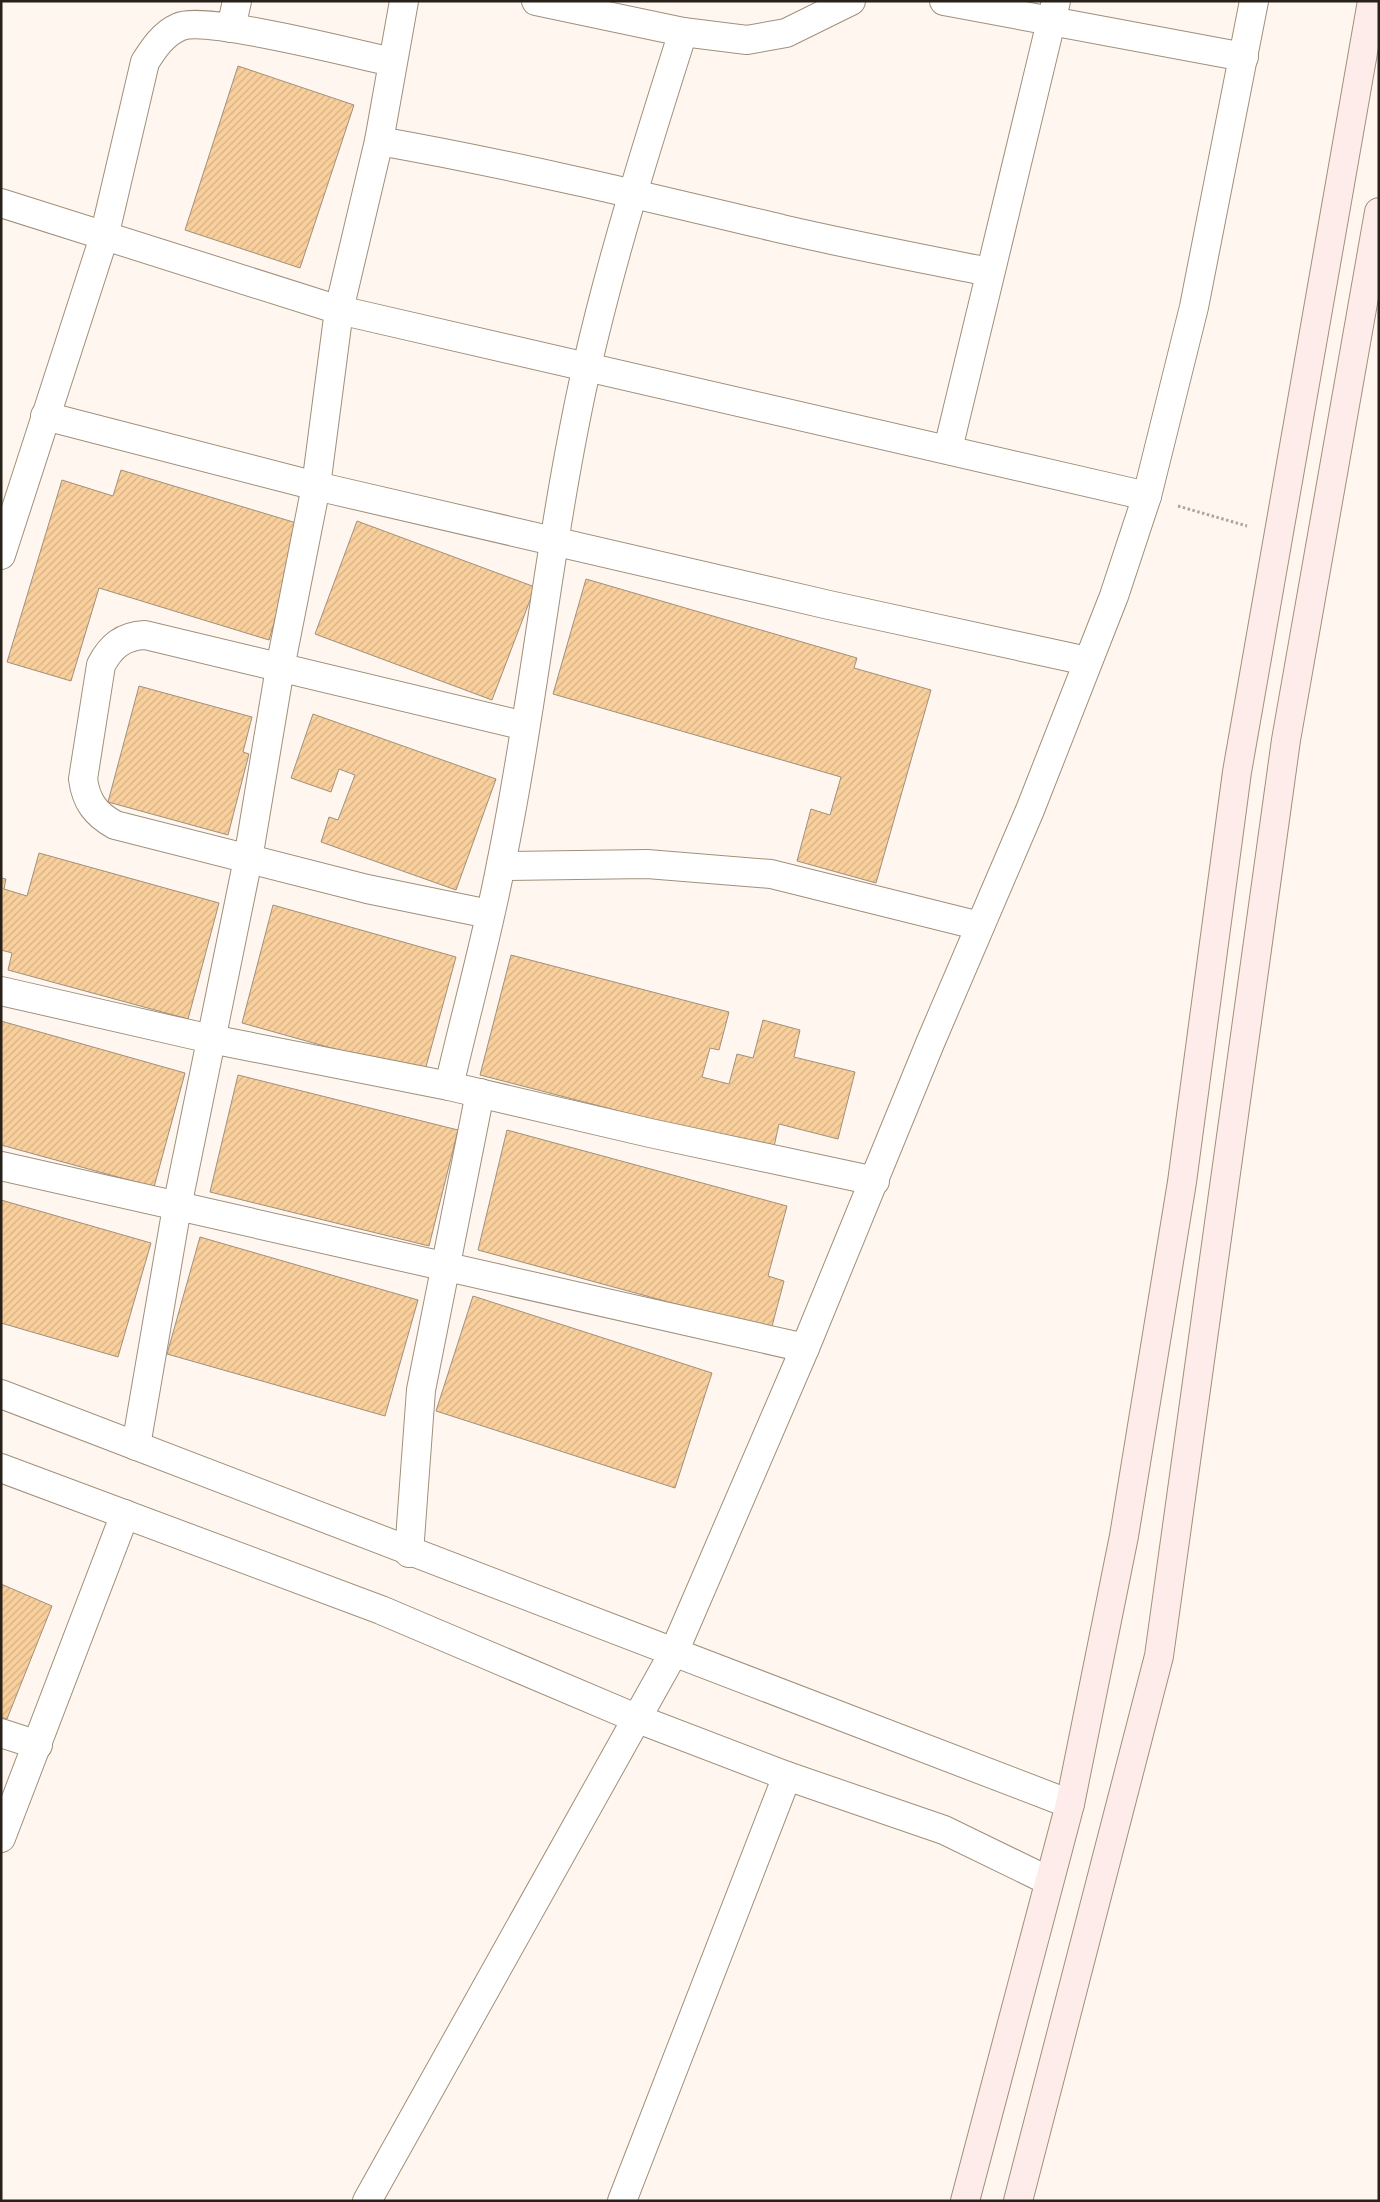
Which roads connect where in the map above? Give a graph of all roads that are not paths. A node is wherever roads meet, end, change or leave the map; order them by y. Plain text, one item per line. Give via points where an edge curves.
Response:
1 (237, 1) edge
2 (404, 1) edge
3 (536, 1) edge
4 (851, 1) edge
5 (944, 1) edge
6 (1254, 1) edge
7 (1372, 1) edge
8 (604, 8) edge
9 (1054, 11) edge
10 (232, 28) junction
11 (682, 32) junction
12 (1244, 57) junction
13 (392, 62) junction
14 (379, 141) junction
15 (632, 192) junction
16 (1, 203) edge
17 (1379, 212) edge
18 (104, 237) junction
19 (989, 272) junction
20 (339, 310) junction
21 (587, 366) junction
22 (45, 416) junction
23 (948, 449) junction
24 (316, 486) junction
25 (1147, 496) junction
26 (553, 540) junction
27 (1, 555) edge
28 (1087, 661) junction
29 (280, 668) junction
30 (526, 726) junction
31 (248, 860) junction
32 (501, 866) junction
33 (489, 914) junction
34 (980, 926) junction
35 (1, 991) edge
36 (211, 1039) junction
37 (449, 1086) junction
38 (480, 1093) junction
39 (1, 1166) edge
40 (875, 1181) junction
41 (177, 1207) junction
42 (447, 1266) junction
43 (806, 1348) junction
44 (1, 1394) edge
45 (136, 1446) junction
46 (1, 1468) edge
47 (125, 1514) junction
48 (409, 1553) junction
49 (674, 1652) junction
50 (638, 1719) junction
51 (1, 1733) edge
52 (38, 1745) junction
53 (786, 1776) junction
54 (1070, 1804) junction
55 (1, 1838) edge
56 (1050, 1881) junction
57 (367, 2201) edge
58 (622, 2201) edge
59 (965, 2201) edge
60 (1018, 2201) edge

1 - 10 street
2 - 13 street
3 - 8 street
4 - 11 street via 803,26 766,38 748,40
5 - 9 street
6 - 12 street
7 - 54 main road via 1237,772 1182,1182 1124,1536
8 - 11 street
9 - 12 street via 1124,36
9 - 19 street
10 - 13 street
10 - 18 street via 194,24 180,26 168,33 145,62
11 - 15 street
12 - 25 street via 1194,307
13 - 14 street
14 - 15 street via 481,159
14 - 20 street
15 - 19 street via 784,229
15 - 21 street
16 - 18 street
17 - 60 main road via 1286,740 1158,1656
18 - 20 street
18 - 22 street
19 - 23 street
20 - 21 street
20 - 24 street
21 - 23 street
21 - 26 street
22 - 24 street
22 - 27 street
23 - 25 street
24 - 26 street
24 - 29 street
25 - 28 street via 1126,562
26 - 28 street
26 - 30 street
28 - 34 street via 1030,810
29 - 30 street
29 - 31 street
29 - 31 street via 145,634 124,638 106,655 101,665 83,779 85,793 95,812 115,825
30 - 32 street
31 - 33 street
31 - 36 street
32 - 33 street
32 - 34 street via 648,864 771,874
33 - 37 street
34 - 40 street
35 - 36 street
36 - 37 street
36 - 41 street
37 - 38 street
38 - 40 street
38 - 42 street
39 - 41 street
40 - 43 street
41 - 42 street
41 - 45 street
42 - 43 street via 593,1302
42 - 48 street via 421,1390
43 - 49 street
44 - 45 street
45 - 48 street
46 - 47 street
47 - 50 street via 381,1610
47 - 52 street
48 - 49 street
49 - 50 street
49 - 54 street
50 - 53 street
50 - 57 street
51 - 52 street
52 - 55 street
53 - 56 street via 944,1830
53 - 58 street
54 - 56 main road
56 - 59 main road

